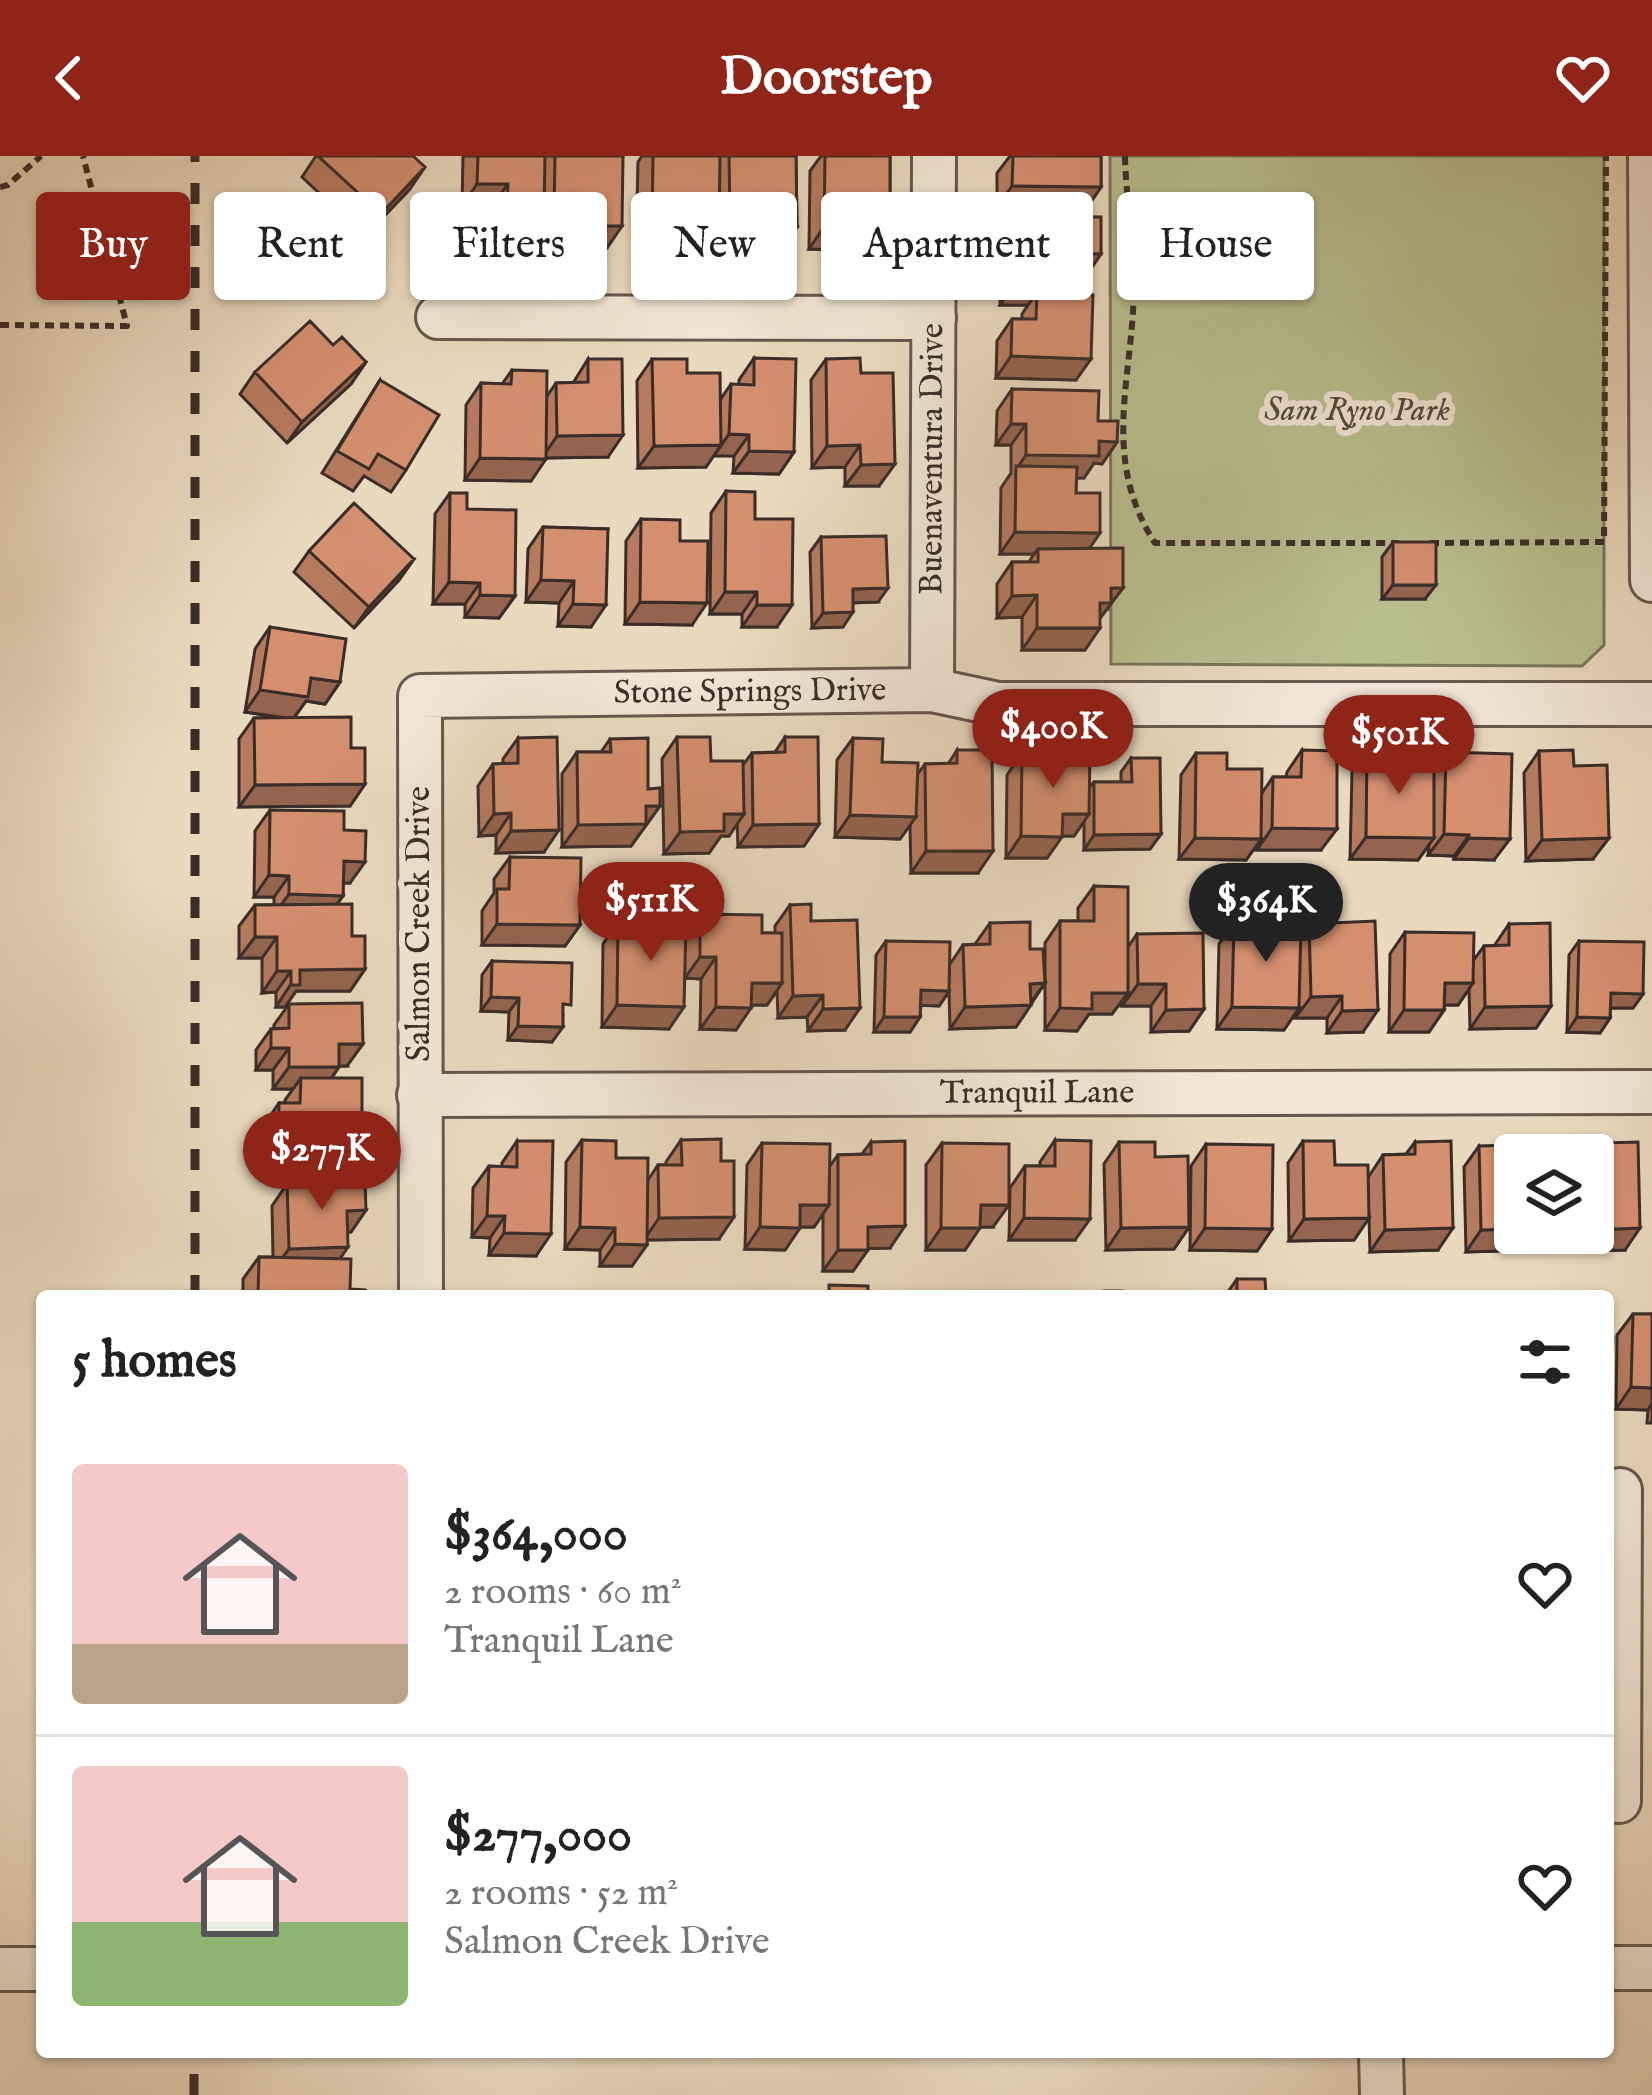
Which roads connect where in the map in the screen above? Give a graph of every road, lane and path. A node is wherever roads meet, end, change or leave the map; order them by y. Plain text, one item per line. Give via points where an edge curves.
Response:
1 (41, 156) edge
2 (83, 156) edge
3 (934, 156) edge
4 (1125, 156) edge
5 (1606, 156) edge
6 (1650, 156) edge
7 (0, 187) edge
8 (438, 317) dead end
9 (934, 318) junction
10 (0, 325) edge
11 (1651, 353) edge
12 (1652, 580) edge
13 (932, 690) junction
14 (420, 696) joint
15 (1652, 704) edge
16 (1652, 1092) edge
17 (419, 1095) junction
18 (421, 1290) edge
19 (1627, 1490) edge
20 (1619, 1801) dead end
21 (0, 1969) edge
22 (36, 1969) edge
23 (1614, 1969) edge
24 (1652, 1969) edge
25 (1381, 2058) edge
26 (1382, 2095) edge

1 - 7 path
2 - 10 path via 128,326
3 - 9 street, Buenaventura Drive
4 - 5 path via 1134,285 1123,452 1155,543 1604,542
6 - 11 street
8 - 9 street
9 - 13 street, Buenaventura Drive
11 - 12 street
13 - 14 street, Stone Springs Drive
13 - 15 street, Stone Springs Drive via 998,704
14 - 17 street, Salmon Creek Drive
16 - 17 street, Tranquil Lane
17 - 18 street, Salmon Creek Drive
19 - 20 street
21 - 22 street
23 - 24 street
25 - 26 street

